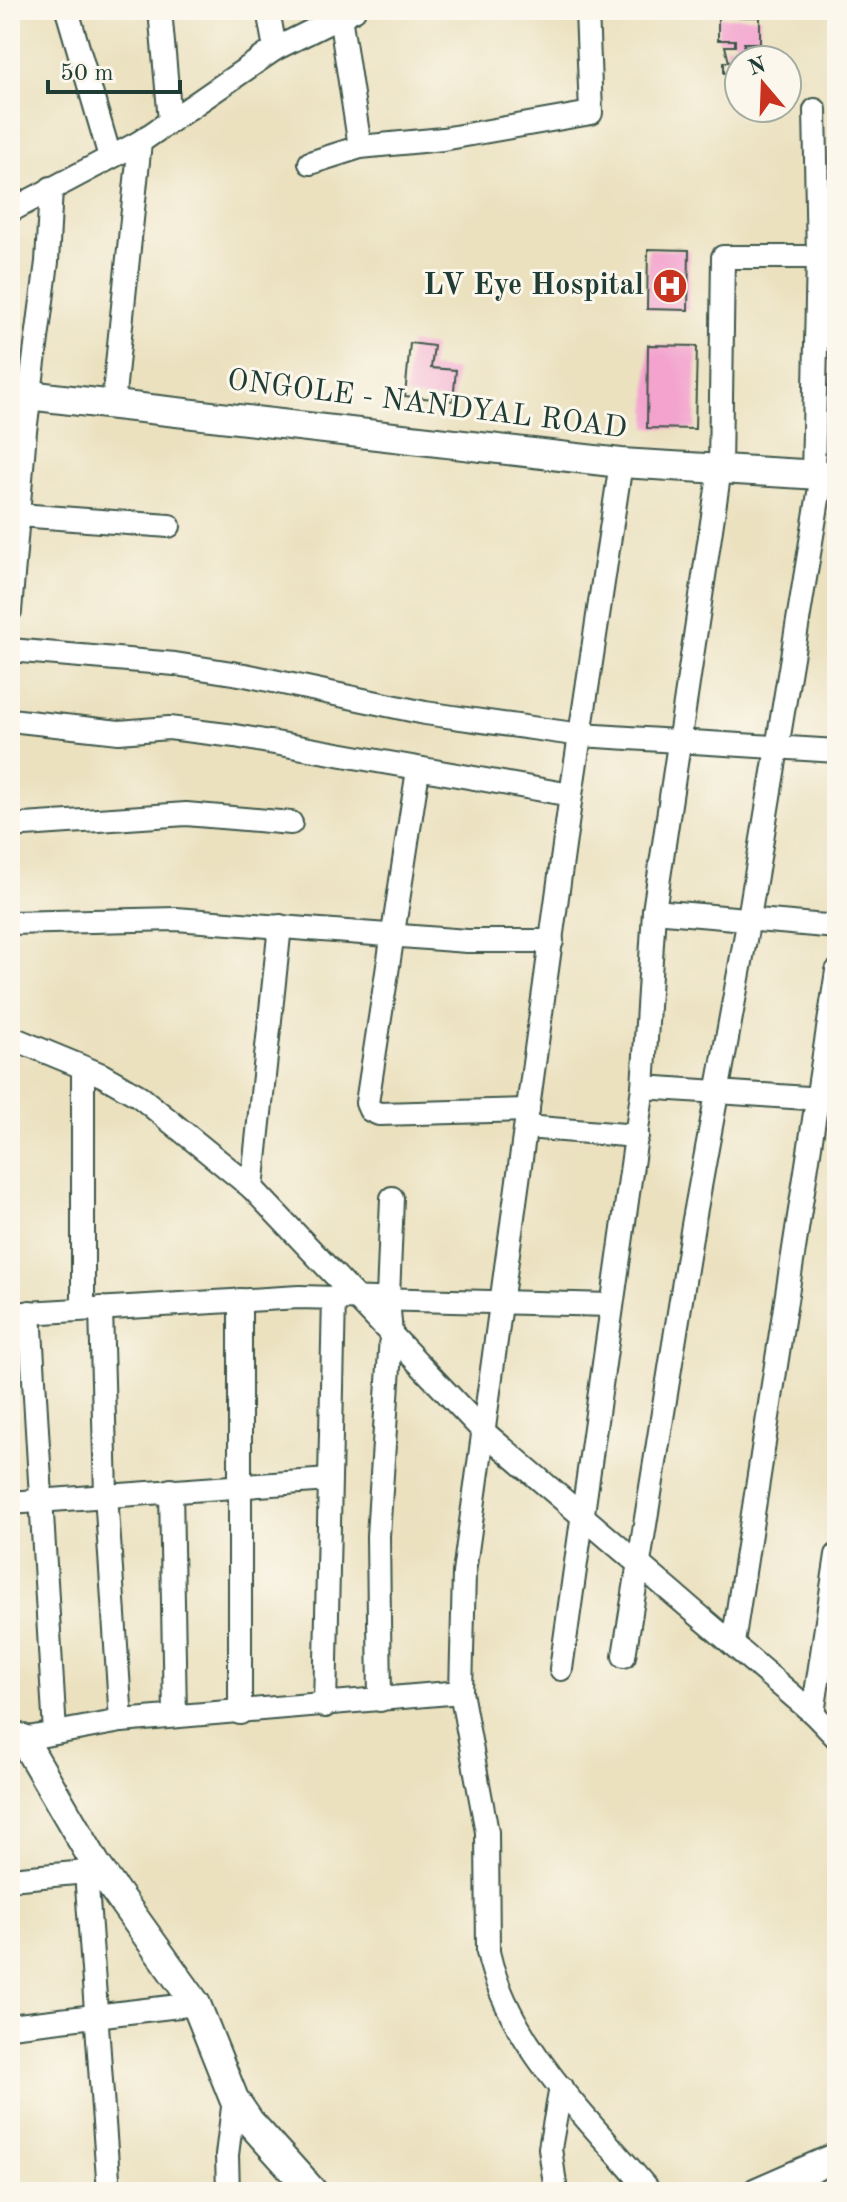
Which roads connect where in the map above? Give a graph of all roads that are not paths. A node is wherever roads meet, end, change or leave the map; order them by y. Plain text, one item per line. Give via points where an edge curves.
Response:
1 (67, 10) edge
2 (160, 10) edge
3 (268, 10) edge
4 (587, 10) edge
5 (347, 13) edge
6 (275, 49) junction
7 (815, 110) dead end
8 (170, 121) junction
9 (140, 142) junction
10 (360, 147) junction
11 (110, 157) junction
12 (310, 163) dead end
13 (51, 188) junction
14 (10, 211) edge
15 (828, 257) edge
16 (20, 394) edge
17 (113, 403) junction
18 (621, 463) junction
19 (720, 469) junction
20 (824, 475) edge
21 (19, 515) junction
22 (169, 526) dead end
23 (10, 611) edge
24 (10, 650) edge
25 (10, 720) edge
26 (581, 735) junction
27 (678, 741) junction
28 (775, 746) junction
29 (837, 751) edge
30 (418, 770) junction
31 (571, 795) junction
32 (291, 823) dead end
33 (10, 826) edge
34 (654, 911) junction
35 (749, 918) junction
36 (10, 923) edge
37 (280, 926) junction
38 (837, 927) edge
39 (395, 935) junction
40 (552, 941) junction
41 (837, 971) edge
42 (10, 1037) edge
43 (83, 1068) junction
44 (643, 1087) junction
45 (718, 1091) junction
46 (826, 1099) edge
47 (527, 1118) junction
48 (637, 1136) junction
49 (252, 1188) junction
50 (392, 1198) dead end
51 (343, 1297) junction
52 (388, 1297) junction
53 (240, 1300) junction
54 (503, 1301) junction
55 (611, 1305) junction
56 (92, 1308) junction
57 (20, 1313) edge
58 (391, 1336) junction
59 (484, 1432) junction
60 (329, 1480) junction
61 (239, 1487) junction
62 (171, 1490) junction
63 (106, 1494) junction
64 (41, 1501) junction
65 (10, 1503) edge
66 (580, 1516) junction
67 (837, 1555) edge
68 (640, 1567) junction
69 (733, 1643) junction
70 (624, 1656) dead end
71 (561, 1669) dead end
72 (461, 1692) junction
73 (380, 1700) junction
74 (325, 1706) junction
75 (240, 1713) junction
76 (813, 1713) junction
77 (175, 1716) junction
78 (121, 1721) junction
79 (55, 1733) junction
80 (17, 1737) edge
81 (837, 1738) edge
82 (92, 1869) junction
83 (10, 1879) edge
84 (196, 2004) junction
85 (98, 2017) junction
86 (10, 2026) edge
87 (561, 2087) junction
88 (234, 2099) junction
89 (837, 2157) edge
90 (109, 2192) edge
91 (228, 2192) edge
92 (313, 2192) edge
93 (556, 2192) edge
94 (650, 2192) edge
95 (757, 2192) edge

1 - 11 street
2 - 8 street
3 - 6 street
4 - 10 street via 591,113 443,139
5 - 6 street
5 - 10 street
6 - 8 street
7 - 15 street
8 - 9 street
9 - 11 street
9 - 17 street
10 - 12 street
11 - 13 street
13 - 14 street
13 - 16 street via 47,262
15 - 19 street via 723,257
15 - 20 street
16 - 17 main road, ONGOLE - NANDYAL ROAD
16 - 21 street
17 - 18 main road, ONGOLE - NANDYAL ROAD
18 - 19 main road, ONGOLE - NANDYAL ROAD
18 - 26 street
19 - 20 main road, ONGOLE - NANDYAL ROAD
19 - 27 street
20 - 28 street
21 - 22 street
21 - 23 street
24 - 26 street via 189,666 425,713
25 - 30 street via 119,732 169,728 222,734
26 - 27 street
26 - 31 street
27 - 28 street
27 - 34 street
28 - 29 street
28 - 35 street
30 - 31 street
30 - 39 street
31 - 40 street
32 - 33 street via 186,814
34 - 35 street
34 - 44 street
35 - 38 street
35 - 45 street
36 - 37 street via 176,919
37 - 39 street
37 - 49 street
39 - 40 street
39 - 47 street via 370,1110
40 - 47 street
41 - 46 street
42 - 43 street
43 - 49 street via 139,1096
43 - 56 street
44 - 45 street
44 - 48 street
45 - 46 street
45 - 68 street
46 - 69 street
47 - 48 street
47 - 54 street
48 - 55 street
49 - 51 street
50 - 52 street
51 - 52 street
51 - 53 street
51 - 58 street
51 - 60 street
52 - 54 street
52 - 58 street
53 - 56 street
53 - 61 street
54 - 55 street
54 - 59 street
55 - 66 street
56 - 57 street
56 - 63 street
57 - 64 street
58 - 59 street
58 - 73 street via 378,1536
59 - 66 street
59 - 72 street via 464,1573
60 - 61 street
60 - 74 street
61 - 62 street
61 - 75 street
62 - 63 street
62 - 77 street
63 - 64 street
63 - 78 street
64 - 65 street
64 - 79 street
66 - 68 street
66 - 71 street
67 - 76 street
68 - 69 street
68 - 70 street
69 - 76 street
72 - 73 street
72 - 87 street via 487,1832 492,1969 524,2036
73 - 74 street
74 - 75 street
75 - 77 street
76 - 81 street
77 - 78 street
78 - 79 street
79 - 80 street
80 - 82 main road
82 - 83 street
82 - 84 main road
82 - 85 street
84 - 85 street
84 - 88 main road
85 - 86 street
85 - 90 street
87 - 93 street via 550,2148
87 - 94 street
88 - 91 street
88 - 92 main road
89 - 95 main road

